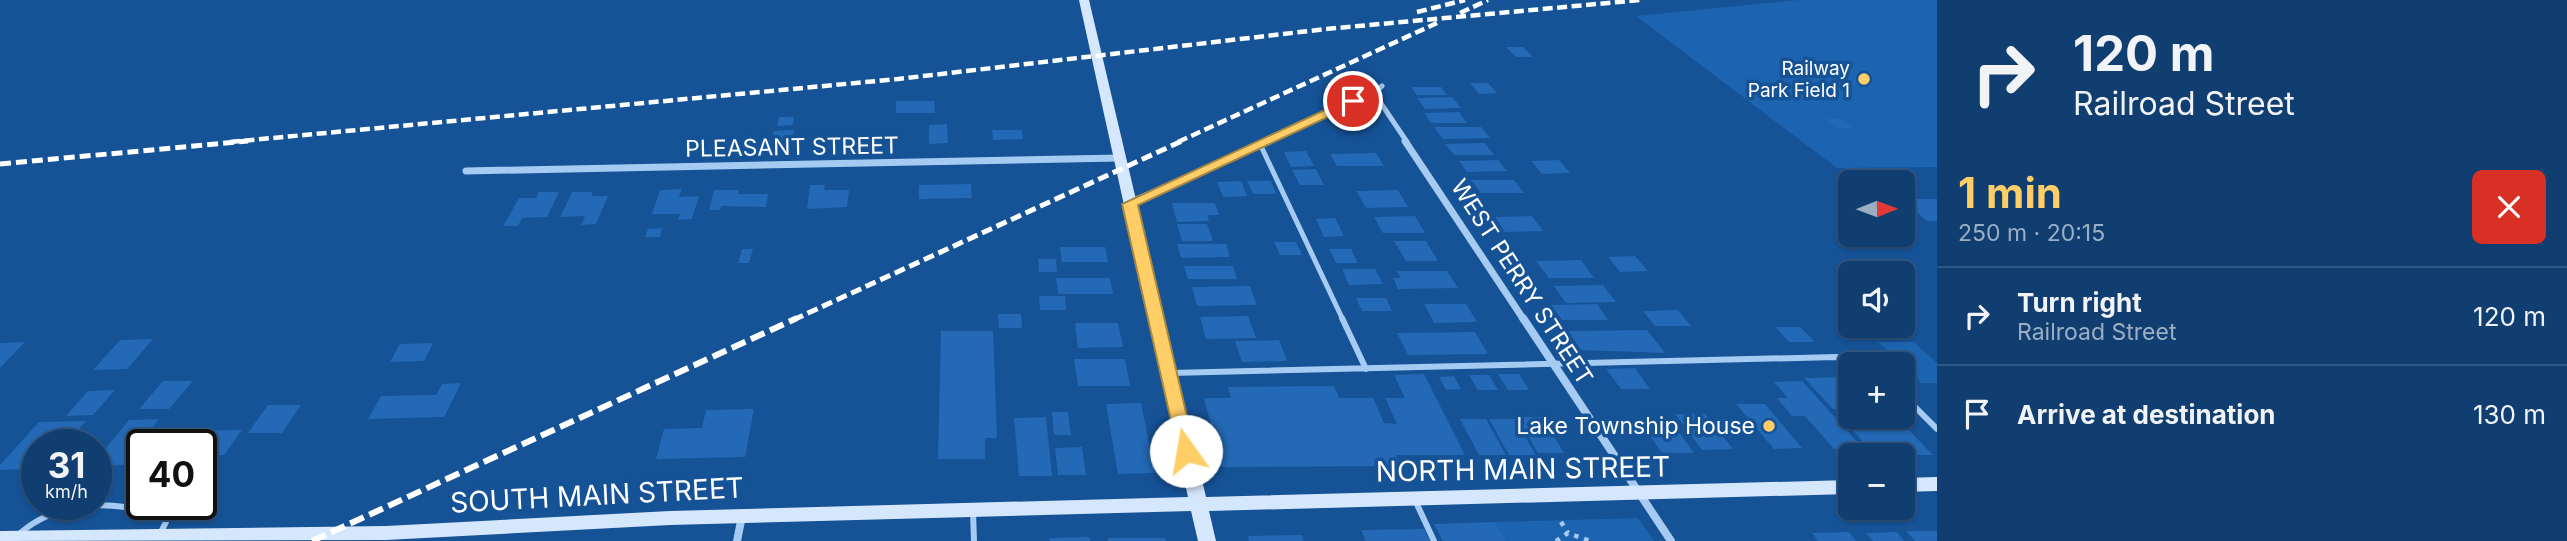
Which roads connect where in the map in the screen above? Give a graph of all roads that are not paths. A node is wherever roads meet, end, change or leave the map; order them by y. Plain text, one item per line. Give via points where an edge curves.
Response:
1 (1084, 0) edge
2 (1382, 86) dead end
3 (1374, 93) junction
4 (1260, 144) junction
5 (1119, 158) junction
6 (466, 171) dead end
7 (1130, 204) junction
8 (1838, 358) edge
9 (1554, 365) junction
10 (1366, 369) junction
11 (1168, 373) junction
12 (1915, 407) edge
13 (1937, 429) edge
14 (1937, 484) edge
15 (1915, 485) edge
16 (1838, 486) edge
17 (1638, 492) junction
18 (1413, 498) junction
19 (1197, 503) junction
20 (973, 509) junction
21 (742, 516) junction
22 (158, 537) junction
23 (7, 539) edge
24 (737, 541) edge
25 (974, 541) edge
26 (1207, 541) edge
27 (1434, 541) edge
28 (1671, 541) edge

1 - 5 street
2 - 3 street
3 - 4 street
3 - 9 street, WEST PERRY STREET
4 - 7 street
4 - 10 lane
5 - 6 street, PLEASANT STREET
5 - 7 street
7 - 11 street
8 - 9 lane
9 - 10 lane
9 - 17 street, WEST PERRY STREET
10 - 11 lane
11 - 19 street
12 - 13 lane
14 - 15 street
16 - 17 street, NORTH MAIN STREET
17 - 18 street, NORTH MAIN STREET
17 - 28 street, WEST PERRY STREET
18 - 19 street, NORTH MAIN STREET
18 - 27 lane
19 - 20 street, SOUTH MAIN STREET
19 - 26 street
20 - 21 street, SOUTH MAIN STREET
20 - 25 lane
21 - 22 street, SOUTH MAIN STREET via 386,533
21 - 24 street
22 - 23 street, SOUTH MAIN STREET
22 - 23 lane via 166,522 158,513 94,505 50,510

